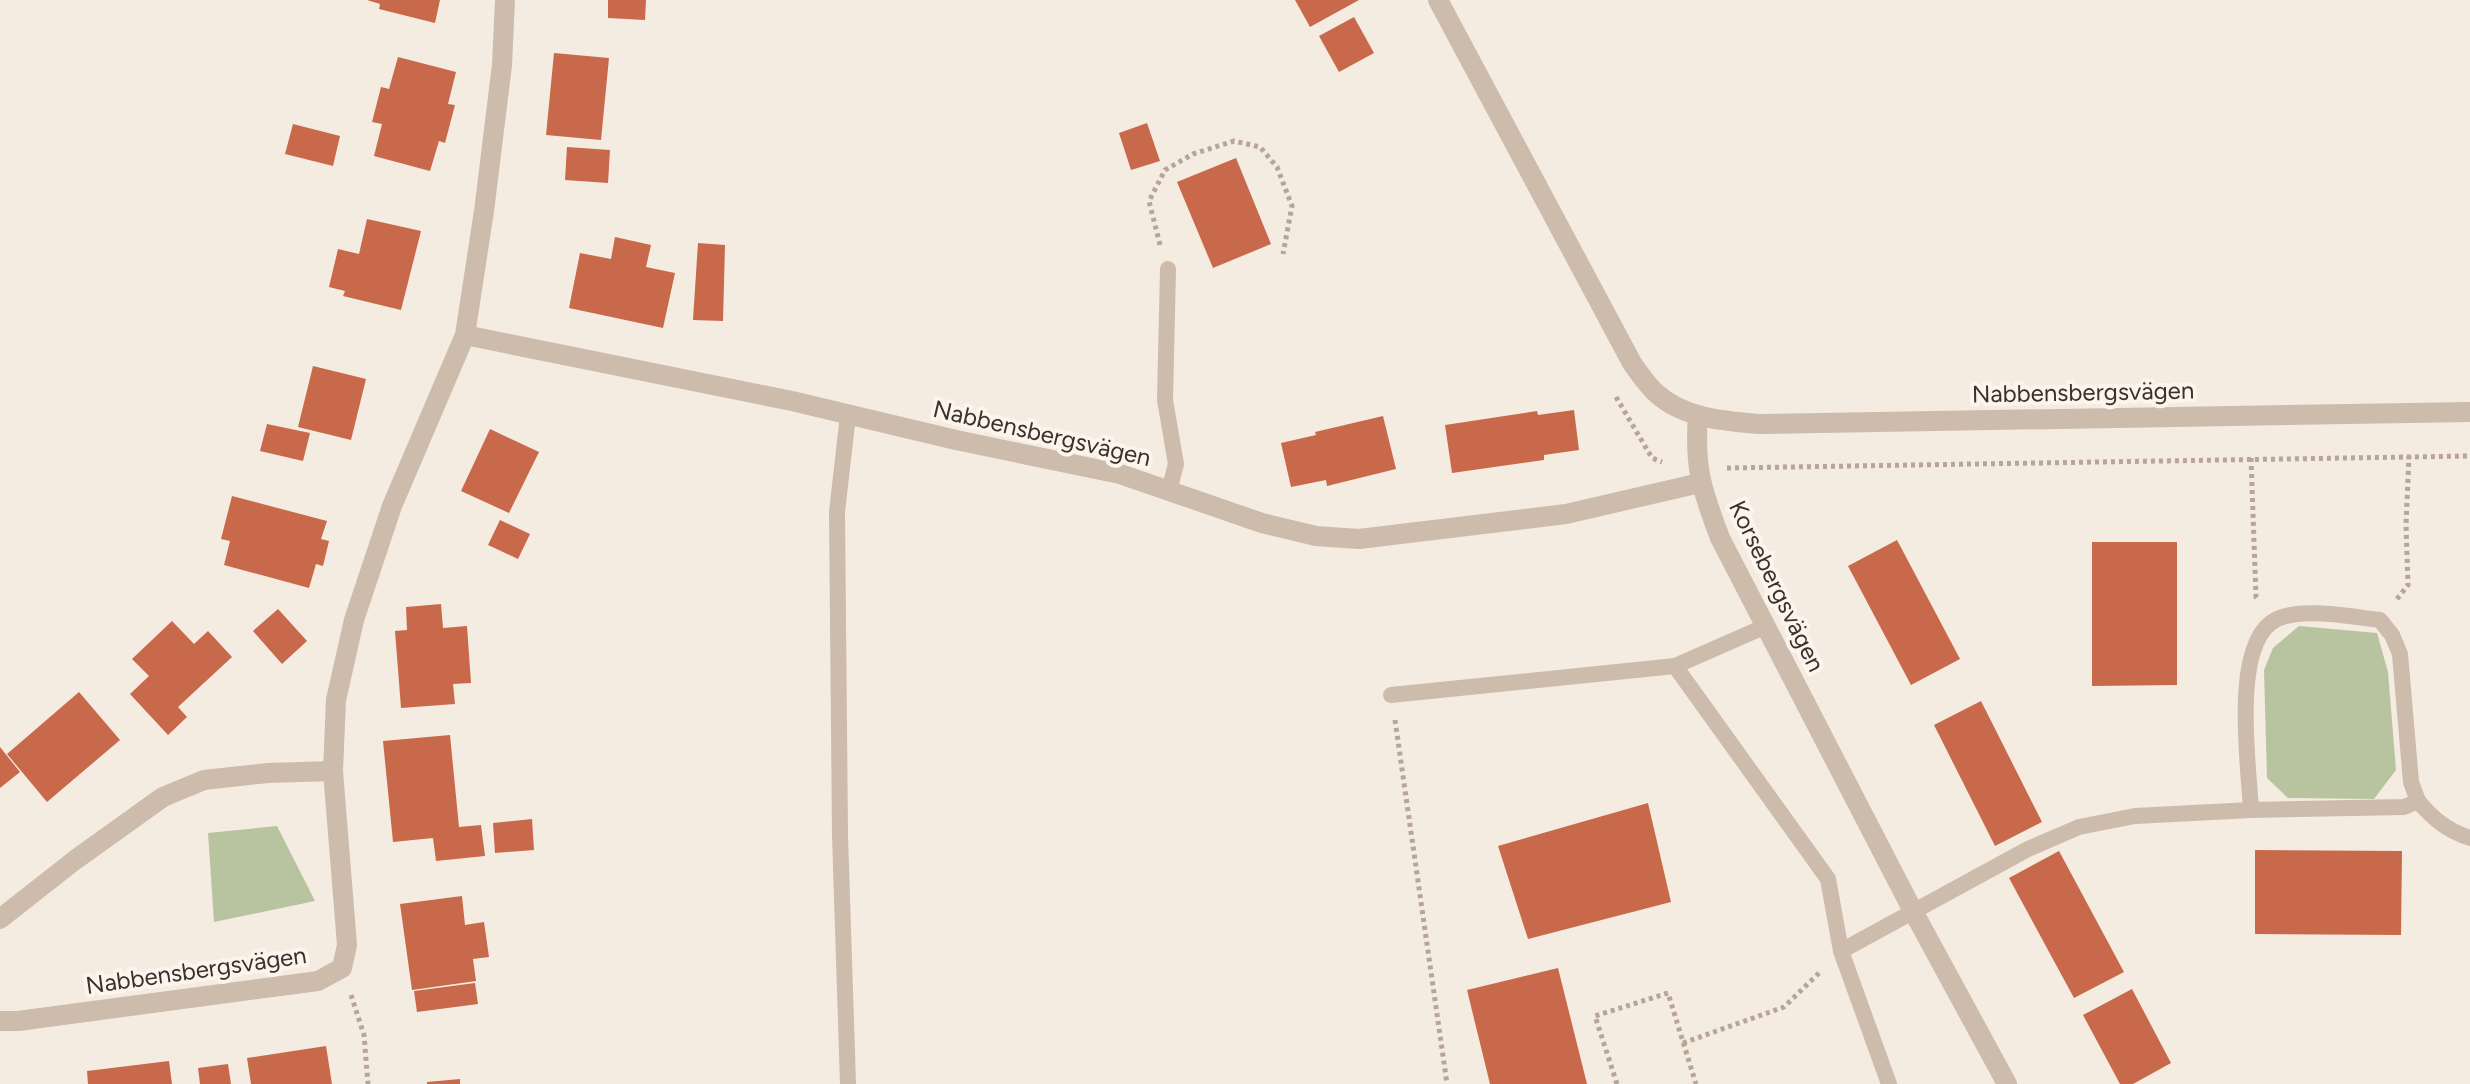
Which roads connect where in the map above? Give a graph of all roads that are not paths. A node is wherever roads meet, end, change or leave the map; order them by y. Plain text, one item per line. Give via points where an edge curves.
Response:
1 (505, 0) edge
2 (1438, 0) edge
3 (1168, 269) road end
4 (465, 335) junction
5 (2470, 412) edge
6 (848, 415) junction
7 (1698, 416) junction
8 (1699, 476) junction
9 (1169, 491) junction
10 (1766, 626) junction
11 (1675, 666) junction
12 (1391, 695) road end
13 (333, 771) junction
14 (2418, 801) junction
15 (2251, 810) junction
16 (2470, 838) edge
17 (1913, 911) junction
18 (0, 919) edge
19 (1841, 951) junction
20 (0, 1021) edge
21 (848, 1084) edge
22 (1889, 1084) edge
23 (2007, 1084) edge

1 - 4 street, Nabbensbergsvägen via 502,65
2 - 7 street via 1632,363 1656,394
3 - 9 lane via 1165,400 1176,464
4 - 6 street, Nabbensbergsvägen
4 - 13 street, Nabbensbergsvägen via 392,506 354,620 336,700
5 - 7 street, Nabbensbergsvägen via 1758,424
6 - 9 street, Nabbensbergsvägen via 1120,474
6 - 21 lane via 837,512
7 - 8 street, Korsebergsvägen
8 - 9 street, Nabbensbergsvägen via 1566,514 1359,539 1316,536 1262,523
8 - 10 street, Korsebergsvägen via 1720,538
10 - 11 lane
10 - 17 street, Korsebergsvägen
11 - 12 lane
11 - 19 lane via 1828,879
13 - 18 street via 204,780 163,797
13 - 20 street, Nabbensbergsvägen via 347,945 342,968 318,981
14 - 15 lane via 2404,807
14 - 15 lane via 2411,782 2400,654 2392,635 2380,620 2314,613 2276,619 2253,644 2245,698
14 - 16 lane via 2453,833
15 - 17 lane via 2135,816 2079,827
17 - 19 lane
17 - 23 street, Korsebergsvägen
19 - 22 lane

